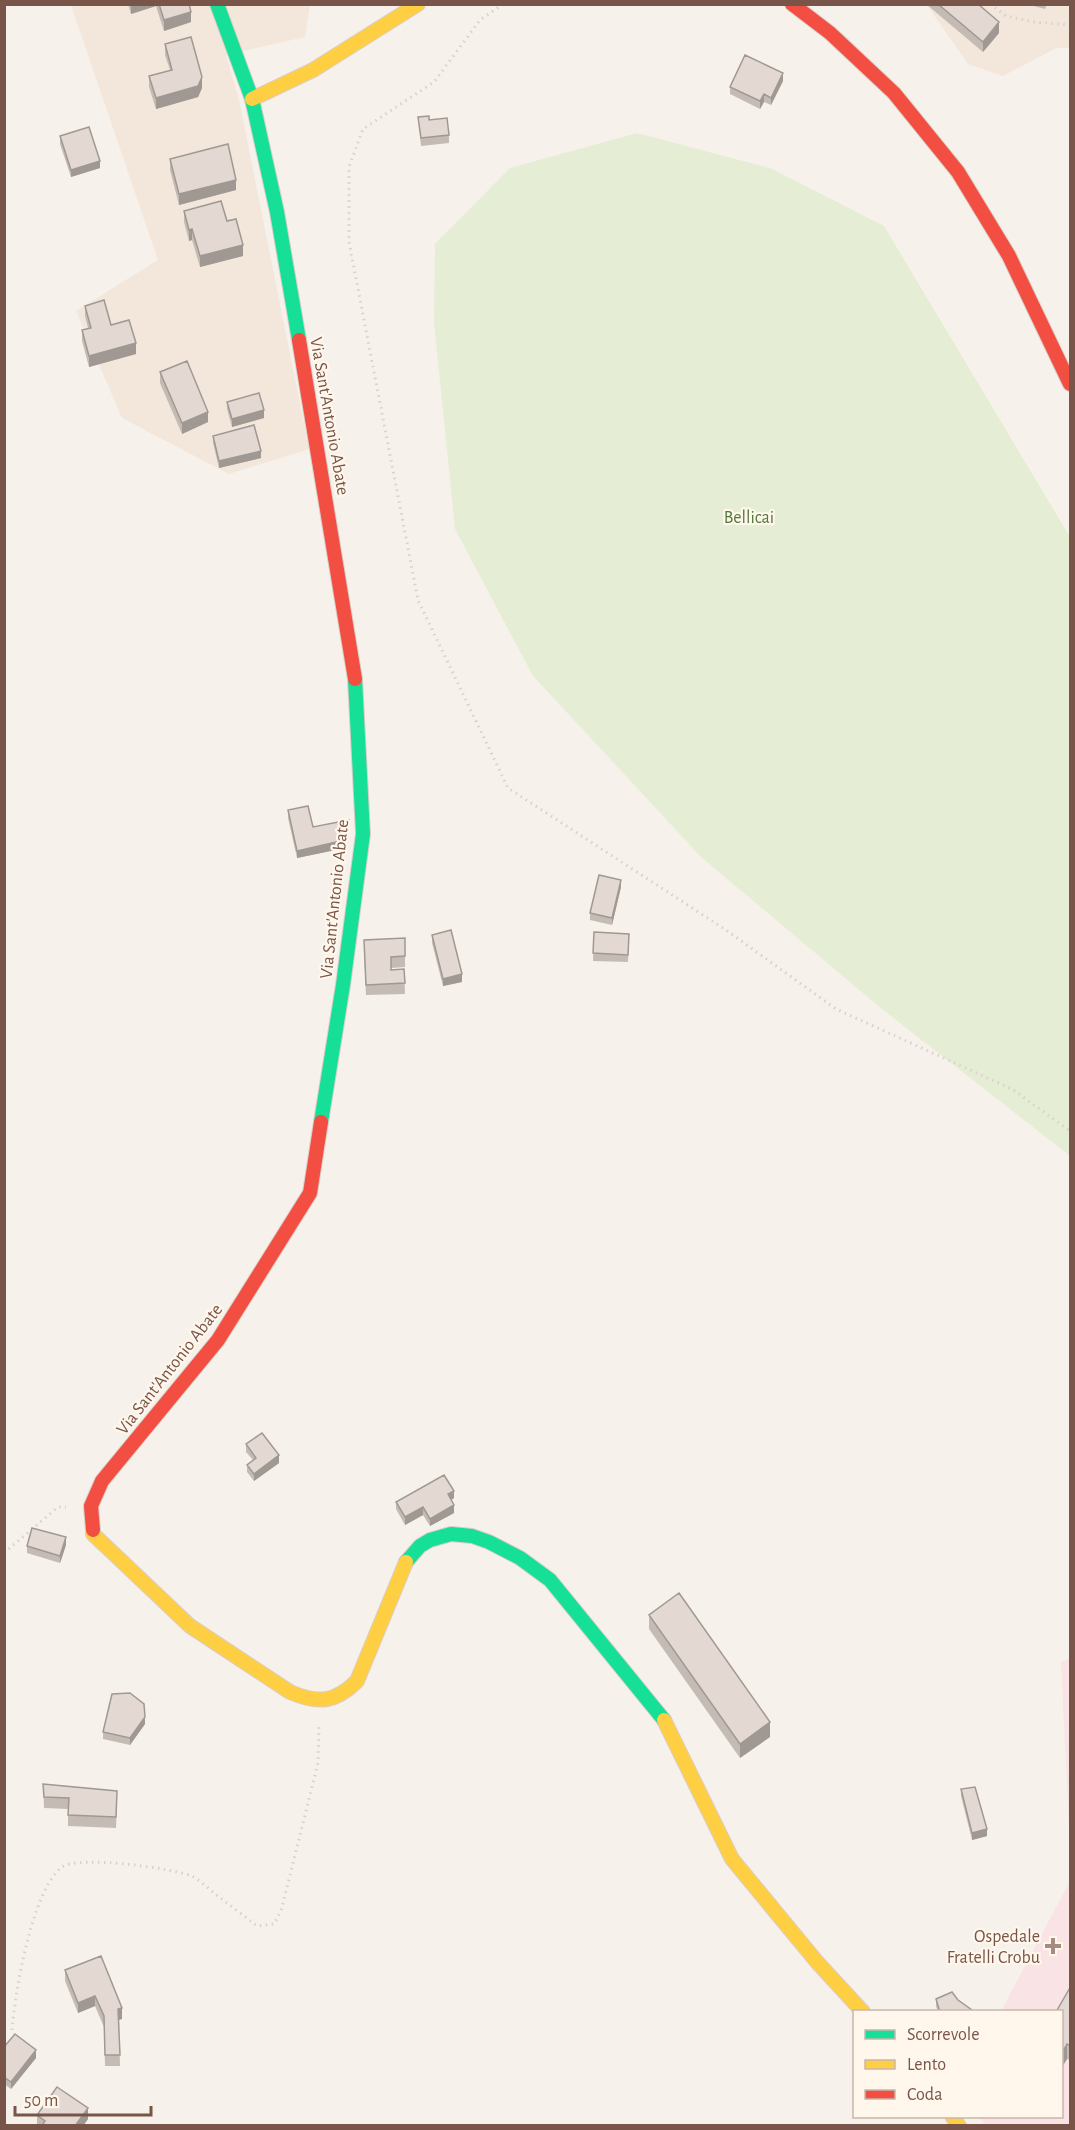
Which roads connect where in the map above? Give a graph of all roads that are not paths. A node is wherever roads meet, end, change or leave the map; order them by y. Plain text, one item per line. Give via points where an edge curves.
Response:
1 (217, 4) edge
2 (418, 4) edge
3 (792, 4) edge
4 (252, 99) junction
5 (1071, 384) edge
6 (861, 2010) edge

1 - 4 main road, Via Sant'Antonio Abate
2 - 4 main road via 313,70
3 - 5 main road via 830,33 894,93 958,172 1009,256
4 - 6 main road, Via Sant'Antonio Abate via 277,212 355,673 363,834 310,1193 219,1340 102,1482 92,1506 93,1534 190,1626 290,1692 319,1701 346,1692 357,1682 404,1563 420,1546 451,1534 472,1536 519,1558 550,1580 663,1717 732,1859

